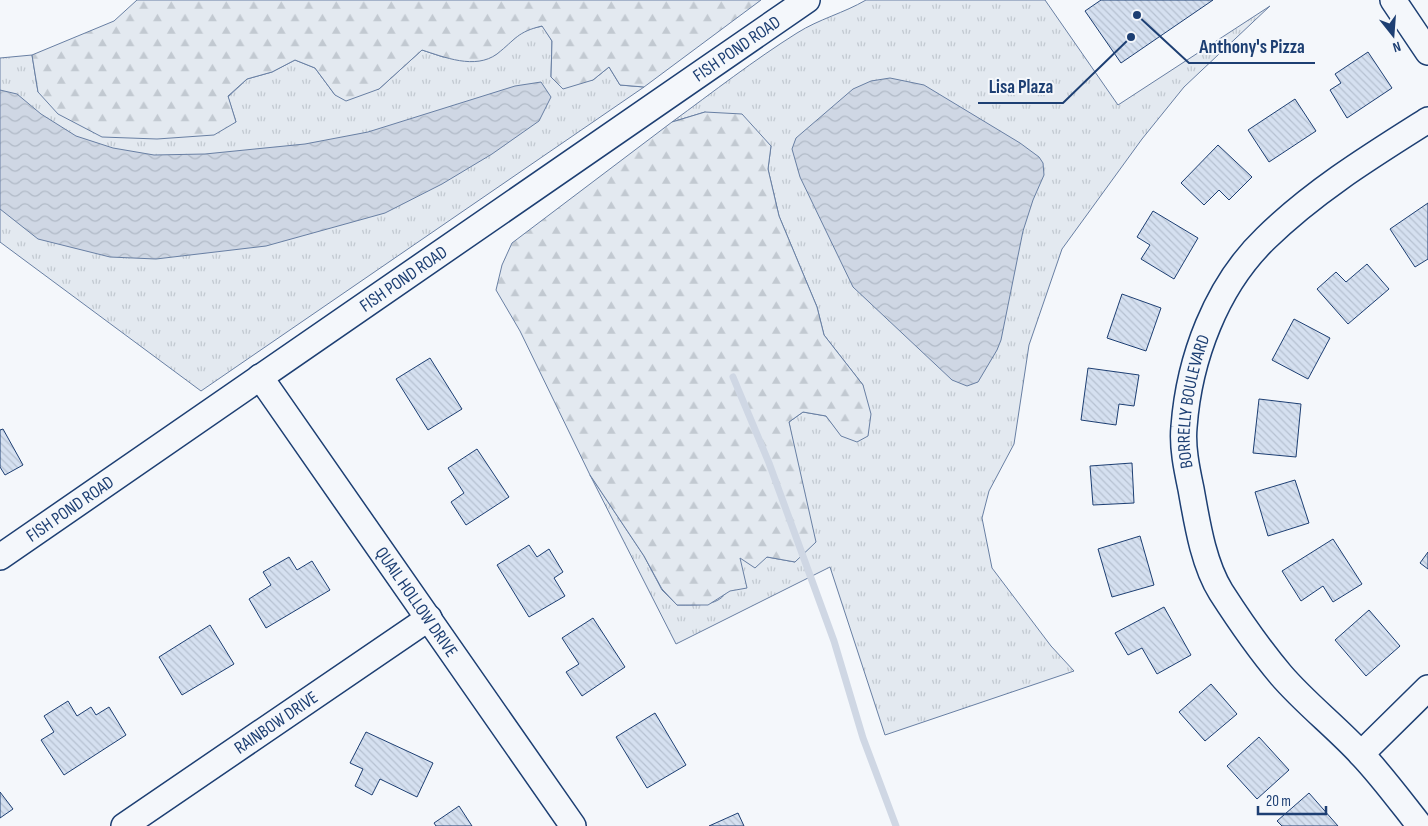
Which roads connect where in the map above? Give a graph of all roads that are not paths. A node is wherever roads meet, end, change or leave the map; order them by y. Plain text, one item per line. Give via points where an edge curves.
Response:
1 (808, 0) edge
2 (1393, 0) edge
3 (1428, 52) edge
4 (1428, 120) edge
5 (260, 377) junction
6 (0, 556) edge
7 (428, 618) junction
8 (1428, 688) edge
9 (1361, 754) junction
10 (124, 826) edge
11 (573, 826) edge
12 (1420, 826) edge

1 - 5 street, FISH POND ROAD
2 - 3 street
4 - 9 street, BORRELLY BOULEVARD via 1318,193 1264,240 1233,280 1210,320 1193,368 1184,428 1187,470 1196,515 1206,556 1219,589 1282,676
5 - 6 street, FISH POND ROAD
5 - 7 street, QUAIL HOLLOW DRIVE
7 - 10 street, RAINBOW DRIVE
7 - 11 street, QUAIL HOLLOW DRIVE
8 - 9 street
9 - 12 street, BORRELLY BOULEVARD

